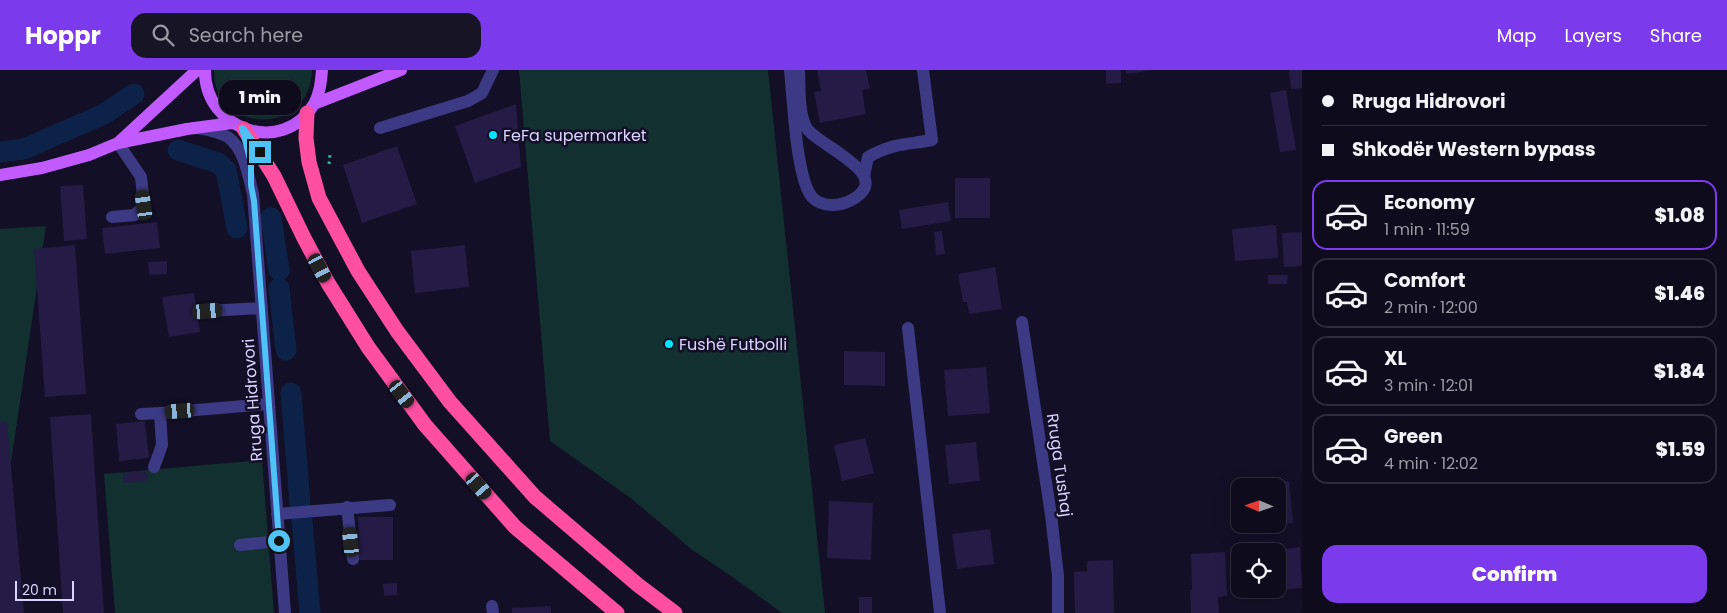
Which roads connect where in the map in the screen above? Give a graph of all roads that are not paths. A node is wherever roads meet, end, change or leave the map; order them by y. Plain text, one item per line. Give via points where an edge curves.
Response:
1 (197, 70) edge
2 (205, 70) edge
3 (322, 70) edge
4 (401, 70) edge
5 (493, 70) edge
6 (790, 70) edge
7 (799, 70) edge
8 (923, 70) edge
9 (310, 108) junction
10 (240, 127) junction
11 (197, 128) junction
12 (380, 128) dead end
13 (118, 144) junction
14 (0, 176) edge
15 (864, 176) junction
16 (251, 185) junction
17 (112, 217) dead end
18 (261, 308) junction
19 (208, 311) dead end
20 (1022, 322) dead end
21 (908, 328) dead end
22 (268, 404) junction
23 (160, 413) junction
24 (141, 414) dead end
25 (154, 468) dead end
26 (390, 505) dead end
27 (347, 508) junction
28 (277, 514) junction
29 (279, 541) junction
30 (240, 545) dead end
31 (353, 559) dead end
32 (285, 613) edge
33 (617, 613) edge
34 (675, 613) edge
35 (940, 613) edge
36 (1058, 613) edge

1 - 13 main road
2 - 10 main road via 210,97 219,112
3 - 9 main road via 321,88
4 - 9 main road
5 - 12 street via 482,93 468,101
6 - 15 street via 800,160 806,188 813,199 831,205 851,201 861,194 865,186
7 - 15 street via 806,129 847,158
8 - 15 street via 932,140 883,148 868,157
9 - 10 main road via 288,127 277,131
9 - 34 highway via 306,138 319,198 358,271 397,331 450,402 534,497
10 - 11 main road
10 - 16 street, Rruga Hidrovori via 251,163
10 - 33 highway via 274,176 328,284 368,348 425,424 515,527
11 - 13 main road
11 - 16 street, Rruga Hidrovori via 228,137 244,159
13 - 14 main road via 42,168
13 - 17 street via 141,177 144,205 135,214
16 - 18 street, Rruga Hidrovori
18 - 19 street
18 - 22 street, Rruga Hidrovori
20 - 36 street, Rruga Tushaj via 1051,515 1058,576
21 - 35 street
22 - 23 street
22 - 28 street, Rruga Hidrovori
23 - 24 street
23 - 25 street via 162,445
26 - 27 street
27 - 28 street
27 - 31 street
28 - 29 street, Rruga Hidrovori
29 - 30 street
29 - 32 street, Rruga Hidrovori

